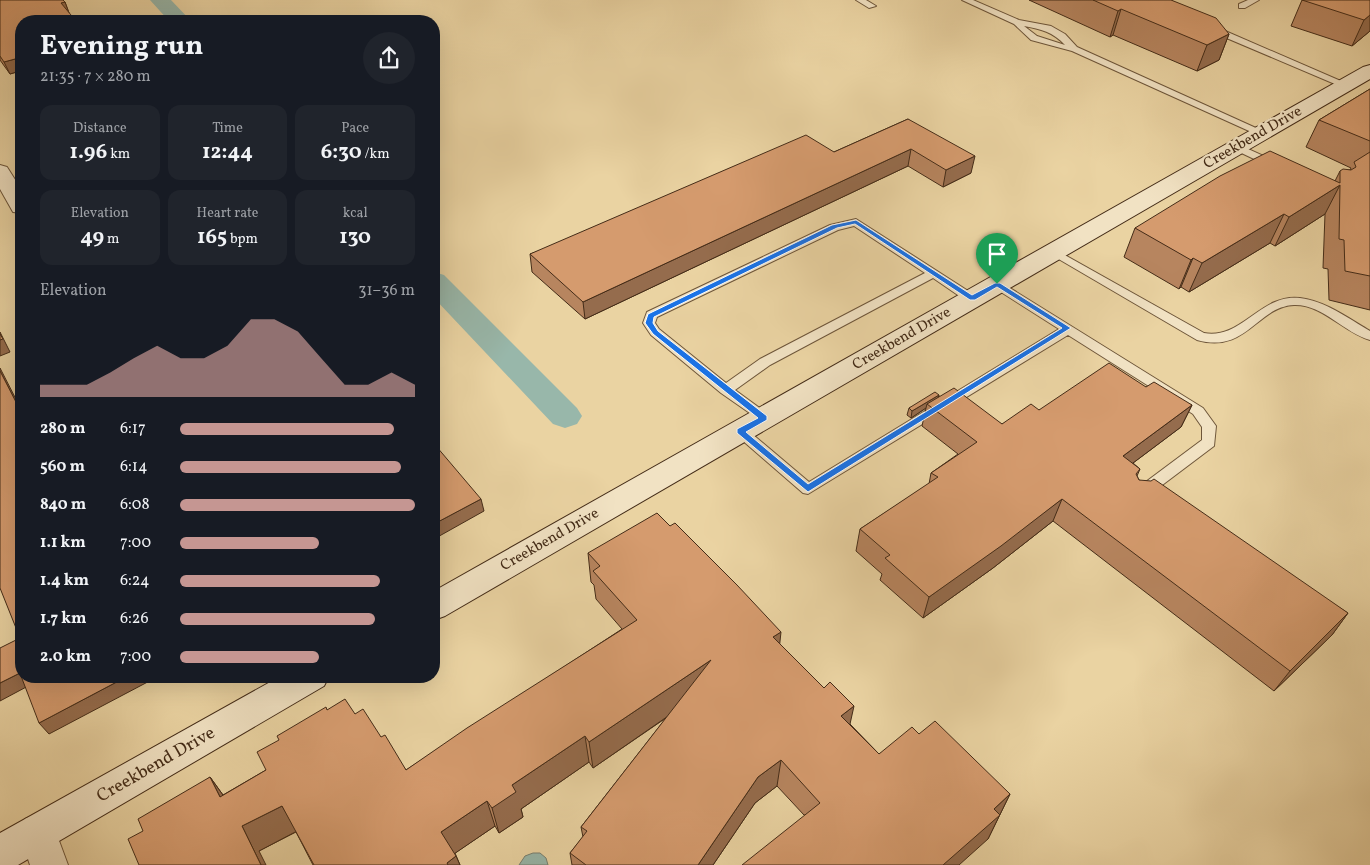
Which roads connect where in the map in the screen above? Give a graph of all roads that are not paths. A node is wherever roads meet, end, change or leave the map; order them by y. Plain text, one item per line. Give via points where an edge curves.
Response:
1 (860, 0) edge
2 (966, 0) edge
3 (1255, 0) edge
4 (872, 6) dead end
5 (1242, 6) dead end
6 (1016, 22) junction
7 (1205, 25) edge
8 (1074, 49) junction
9 (1370, 71) edge
10 (1345, 85) junction
11 (1262, 133) junction
12 (1237, 147) junction
13 (1282, 169) edge
14 (0, 171) edge
15 (15, 197) edge
16 (1054, 252) junction
17 (933, 273) junction
18 (997, 284) junction
19 (972, 298) junction
20 (1068, 328) junction
21 (1370, 336) edge
22 (726, 390) junction
23 (764, 418) junction
24 (740, 431) junction
25 (1135, 498) edge
26 (440, 604) edge
27 (295, 683) edge
28 (43, 848) edge
29 (0, 854) edge

1 - 4 lane
2 - 6 lane
3 - 5 lane
6 - 8 lane via 1035,39
6 - 8 lane via 1048,28 1062,36
7 - 10 lane
8 - 11 lane
9 - 10 street, Creekbend Drive
10 - 11 street, Creekbend Drive
11 - 12 street, Creekbend Drive
12 - 13 lane
12 - 16 street, Creekbend Drive
14 - 15 street
16 - 18 street, Creekbend Drive
16 - 21 lane via 1214,342 1229,337 1274,305 1295,300 1315,306
17 - 19 lane
17 - 22 lane via 765,362
17 - 22 lane via 856,222 834,227 651,315 649,323 655,332
18 - 19 street, Creekbend Drive
18 - 20 lane
19 - 23 street, Creekbend Drive
20 - 24 lane via 808,489
20 - 25 lane via 1198,410 1209,426 1208,442
22 - 23 lane
23 - 24 street, Creekbend Drive
24 - 26 street, Creekbend Drive
27 - 28 street, Creekbend Drive
28 - 29 street, Creekbend Drive

